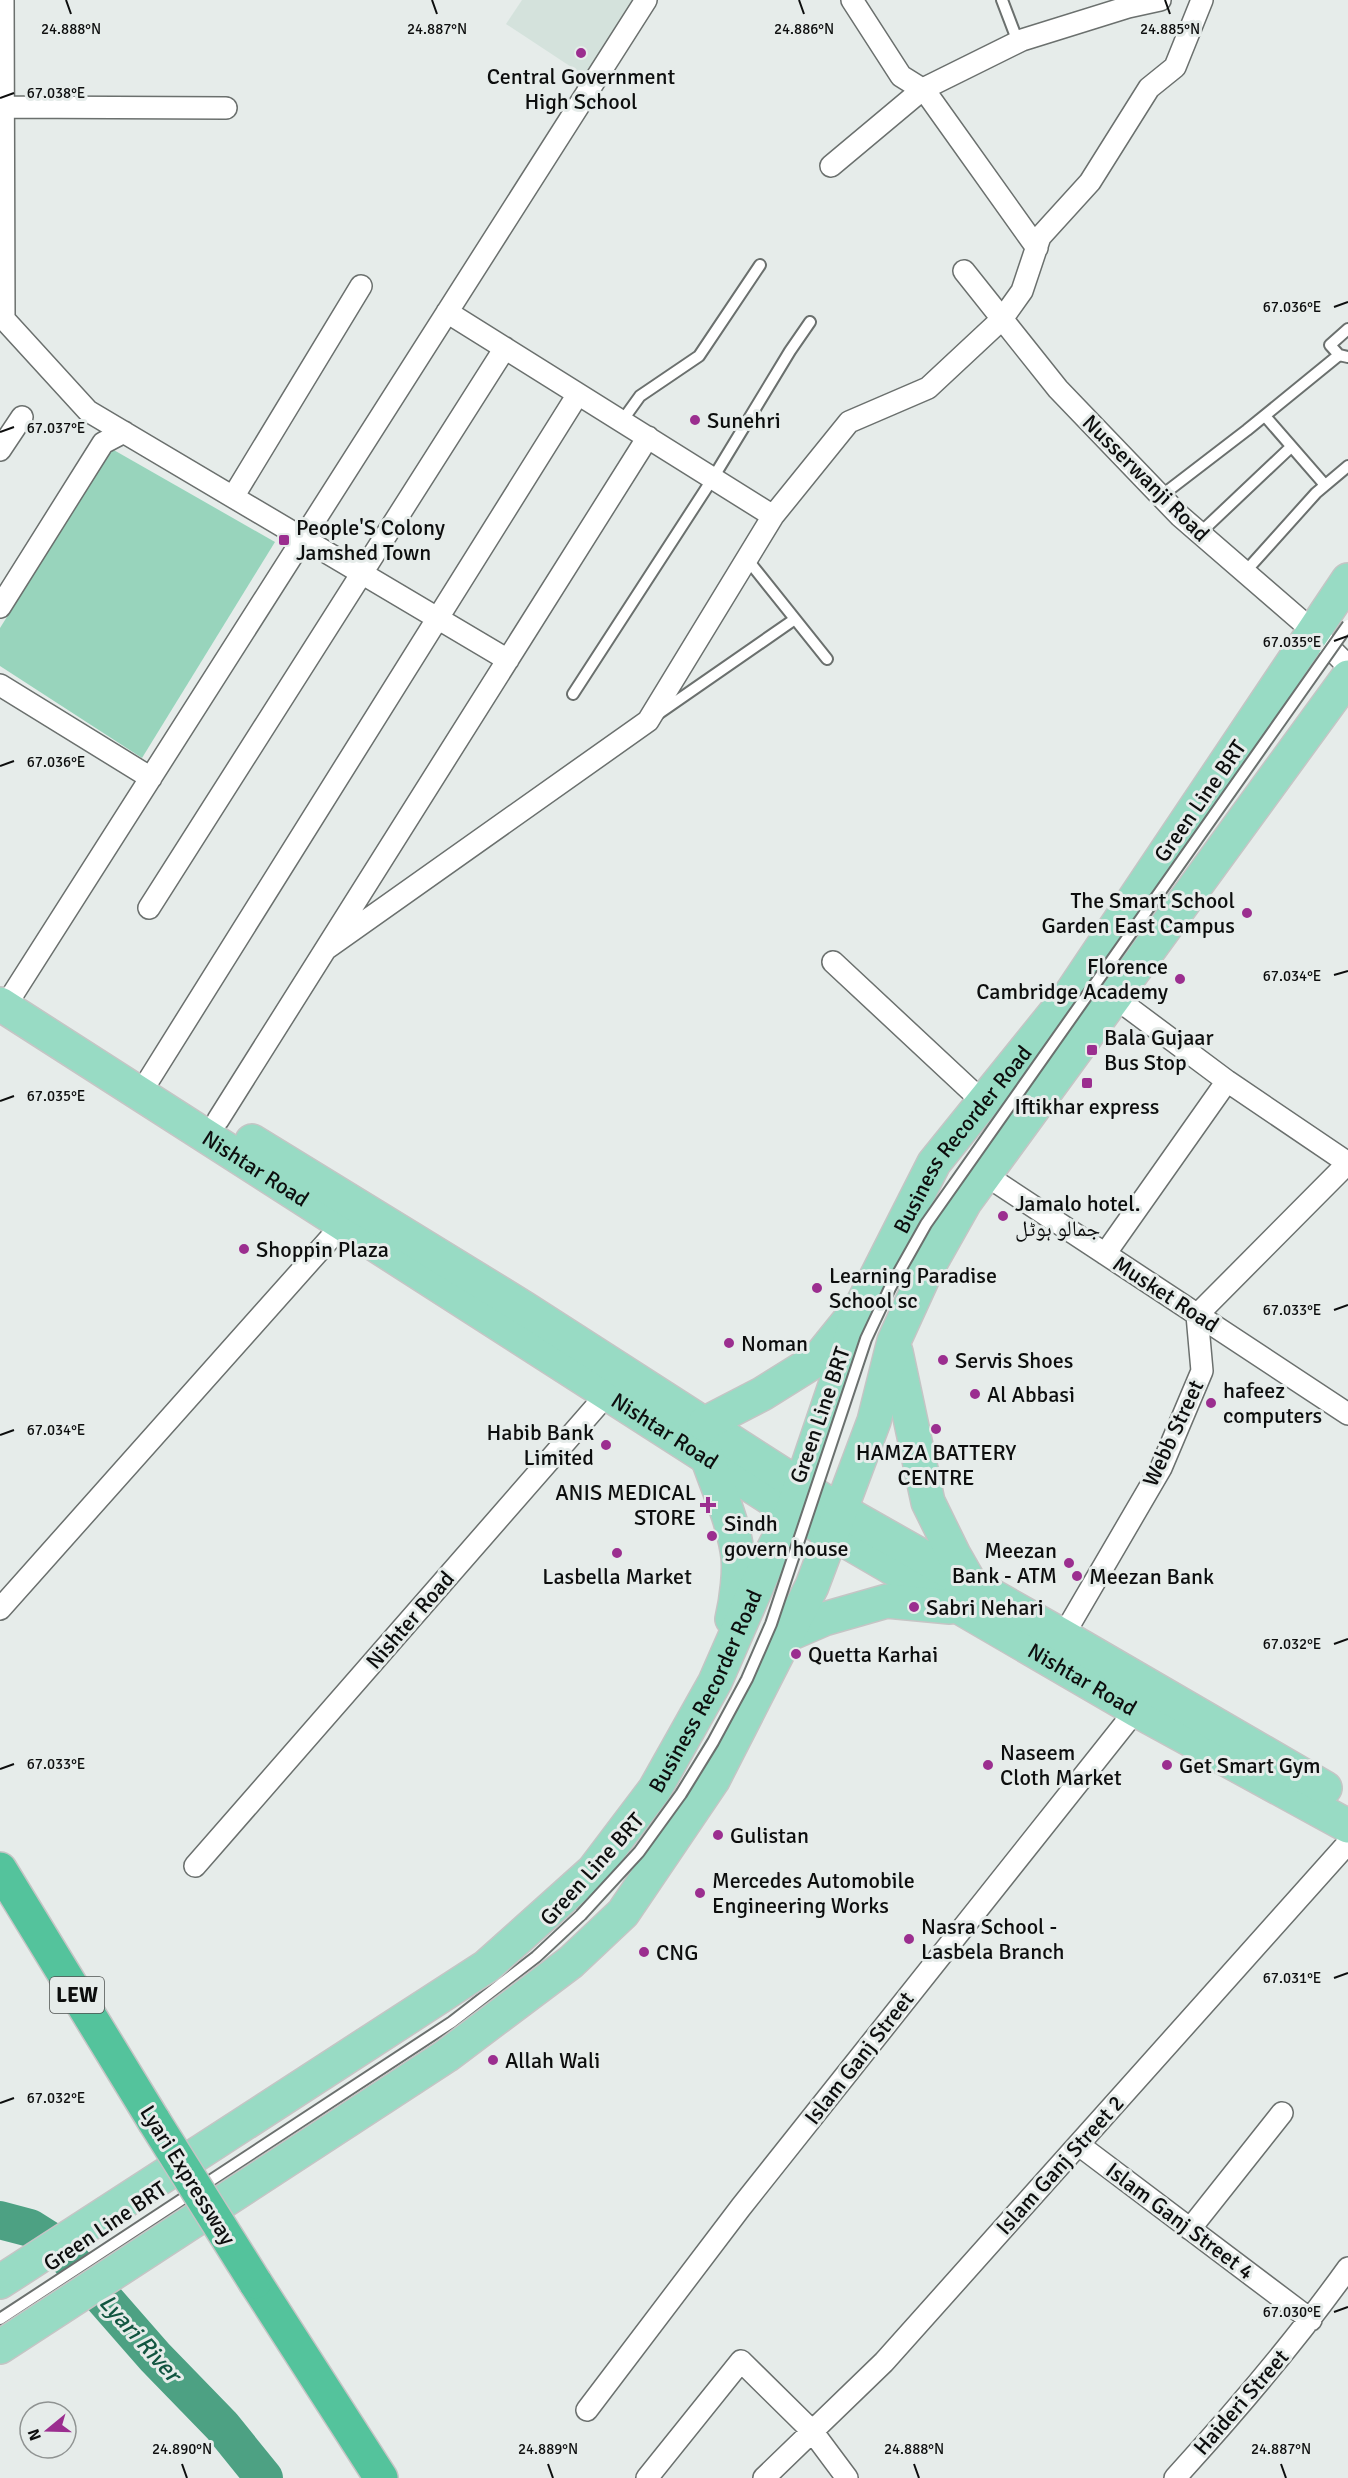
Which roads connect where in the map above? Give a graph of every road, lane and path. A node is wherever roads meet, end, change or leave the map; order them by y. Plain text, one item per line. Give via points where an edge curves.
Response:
1 (3, 0) edge
2 (646, 0) edge
3 (852, 0) edge
4 (1002, 0) edge
5 (1160, 0) edge
6 (1195, 3) edge
7 (1018, 42) junction
8 (922, 89) junction
9 (2, 107) junction
10 (226, 108) dead end
11 (1, 150) edge
12 (831, 166) dead end
13 (2, 240) edge
14 (1037, 248) junction
15 (760, 265) dead end
16 (964, 271) dead end
17 (361, 286) dead end
18 (447, 312) junction
19 (1002, 320) junction
20 (810, 322) dead end
21 (1348, 329) edge
22 (505, 348) junction
23 (1343, 356) edge
24 (578, 393) junction
25 (22, 417) dead end
26 (1264, 417) junction
27 (622, 421) junction
28 (124, 432) junction
29 (648, 437) junction
30 (1292, 447) junction
31 (0, 450) edge
32 (1348, 466) edge
33 (713, 478) junction
34 (1325, 485) junction
35 (1161, 496) junction
36 (233, 497) junction
37 (773, 516) junction
38 (1200, 533) junction
39 (303, 539) junction
40 (747, 559) junction
41 (1245, 572) junction
42 (361, 574) junction
43 (1348, 580) edge
44 (0, 607) edge
45 (437, 618) junction
46 (795, 619) junction
47 (1348, 626) edge
48 (1314, 632) junction
49 (827, 659) dead end
50 (508, 660) junction
51 (1348, 666) edge
52 (1348, 676) edge
53 (0, 685) edge
54 (573, 694) dead end
55 (648, 721) junction
56 (151, 778) junction
57 (149, 908) dead end
58 (326, 949) junction
59 (833, 962) dead end
60 (4, 995) edge
61 (1113, 996) junction
62 (150, 1078) junction
63 (1227, 1081) junction
64 (982, 1101) junction
65 (218, 1120) junction
66 (1348, 1163) edge
67 (984, 1174) junction
68 (351, 1215) junction
69 (1105, 1254) junction
70 (863, 1303) junction
71 (1197, 1315) junction
72 (894, 1341) junction
73 (616, 1383) junction
74 (1348, 1414) edge
75 (704, 1424) junction
76 (707, 1457) junction
77 (797, 1500) junction
78 (836, 1522) junction
79 (966, 1596) junction
80 (0, 1609) edge
81 (787, 1635) junction
82 (1063, 1636) junction
83 (715, 1682) junction
84 (1136, 1710) junction
85 (1348, 1802) edge
86 (1348, 1826) edge
87 (1348, 1843) edge
88 (195, 1866) dead end
89 (0, 1869) edge
90 (1282, 2113) dead end
91 (1079, 2145) junction
92 (1190, 2229) junction
93 (1348, 2268) edge
94 (0, 2282) edge
95 (0, 2319) edge
96 (1311, 2320) junction
97 (0, 2347) edge
98 (587, 2410) dead end
99 (812, 2431) junction
100 (381, 2478) edge
101 (647, 2478) edge
102 (764, 2478) edge
103 (847, 2478) edge
104 (1175, 2478) edge

1 - 9 street
2 - 18 street
3 - 8 street via 901,76
4 - 7 lane
5 - 7 street
6 - 14 street via 1175,67 1149,87 1090,182 1040,237
7 - 8 street
8 - 12 street
8 - 14 street
9 - 10 street
9 - 11 street
11 - 13 street
13 - 28 street via 4,319 88,411
14 - 19 street via 1022,291
15 - 27 lane via 699,356 640,396
16 - 19 street, Nusserwanji Road
17 - 36 street
18 - 22 street
18 - 39 street
19 - 35 street, Nusserwanji Road via 1058,389
19 - 37 street via 928,388 849,422
20 - 33 lane
21 - 23 lane via 1330,345
22 - 24 street
22 - 42 street
23 - 26 lane
24 - 27 street
24 - 45 street
25 - 31 street
26 - 30 lane
26 - 35 lane
27 - 29 street
28 - 36 street
28 - 44 street via 103,443
29 - 33 street
29 - 50 street
30 - 34 lane
30 - 38 lane
32 - 34 lane
33 - 37 street
33 - 54 lane
34 - 41 lane
35 - 38 street, Nusserwanji Road
36 - 39 street
37 - 40 street
38 - 41 street, Nusserwanji Road
39 - 42 street
39 - 56 street
40 - 46 lane
40 - 55 street
41 - 48 street, Nusserwanji Road
42 - 45 street
42 - 57 street
43 - 48 main road, Business Recorder Road
45 - 50 street
45 - 62 street
46 - 49 lane
46 - 55 lane
47 - 95 lane, Green Line BRT, bridge via 942,1200 907,1258 862,1350 760,1652 697,1770 639,1852 574,1922 485,1999
48 - 51 street, Nusserwanji Road
48 - 64 main road, Business Recorder Road via 1072,992
50 - 58 street
52 - 61 main road, Business Recorder Road
53 - 56 street
55 - 58 street
56 - 60 street
58 - 65 street
59 - 64 street
60 - 62 main road, Nishtar Road
60 - 68 main road, Nishtar Road
61 - 63 street
61 - 67 main road, Business Recorder Road
62 - 65 main road, Nishtar Road
63 - 66 street
63 - 69 street
64 - 70 main road, Business Recorder Road via 934,1163
65 - 68 main road, Nishtar Road
66 - 71 street
67 - 69 street, Musket Road
67 - 72 main road, Business Recorder Road via 926,1271
68 - 73 main road, Nishtar Road
68 - 80 street
69 - 71 street, Musket Road
70 - 75 main road via 818,1359
70 - 77 main road, Business Recorder Road
71 - 74 street, Musket Road
71 - 82 street, Webb Street via 1202,1371 1161,1468
72 - 78 main road, Business Recorder Road via 874,1421
72 - 79 main road via 928,1502 954,1555
73 - 75 main road, Nishtar Road
73 - 76 main road, Nishtar Road
73 - 88 street, Nishter Road
75 - 77 main road, Nishtar Road
76 - 77 main road, Nishtar Road
76 - 83 main road via 738,1552 735,1606
77 - 78 main road, Nishtar Road
77 - 83 main road, Business Recorder Road
78 - 79 main road, Nishtar Road
78 - 81 main road, Business Recorder Road via 812,1586
79 - 81 main road via 887,1601 824,1619
79 - 82 main road, Nishtar Road
79 - 84 main road, Nishtar Road
81 - 97 main road, Business Recorder Road via 713,1780 623,1913 571,1962 446,2056
82 - 85 main road, Nishtar Road
83 - 94 main road, Business Recorder Road via 655,1789 593,1870 487,1966
84 - 86 main road, Nishtar Road
84 - 98 street, Islam Ganj Street via 741,2207
87 - 91 street, Islam Ganj Street 2
89 - 100 highway, Lyari Expressway / LEW, bridge via 154,2121
90 - 92 street
91 - 92 street, Islam Ganj Street 4
91 - 99 street, Islam Ganj Street 2 via 884,2362
92 - 96 street, Islam Ganj Street 4
93 - 96 street, Haideri Street
96 - 104 street, Haideri Street
99 - 101 street via 741,2361
99 - 102 street, Islam Ganj Street 2
99 - 103 street

